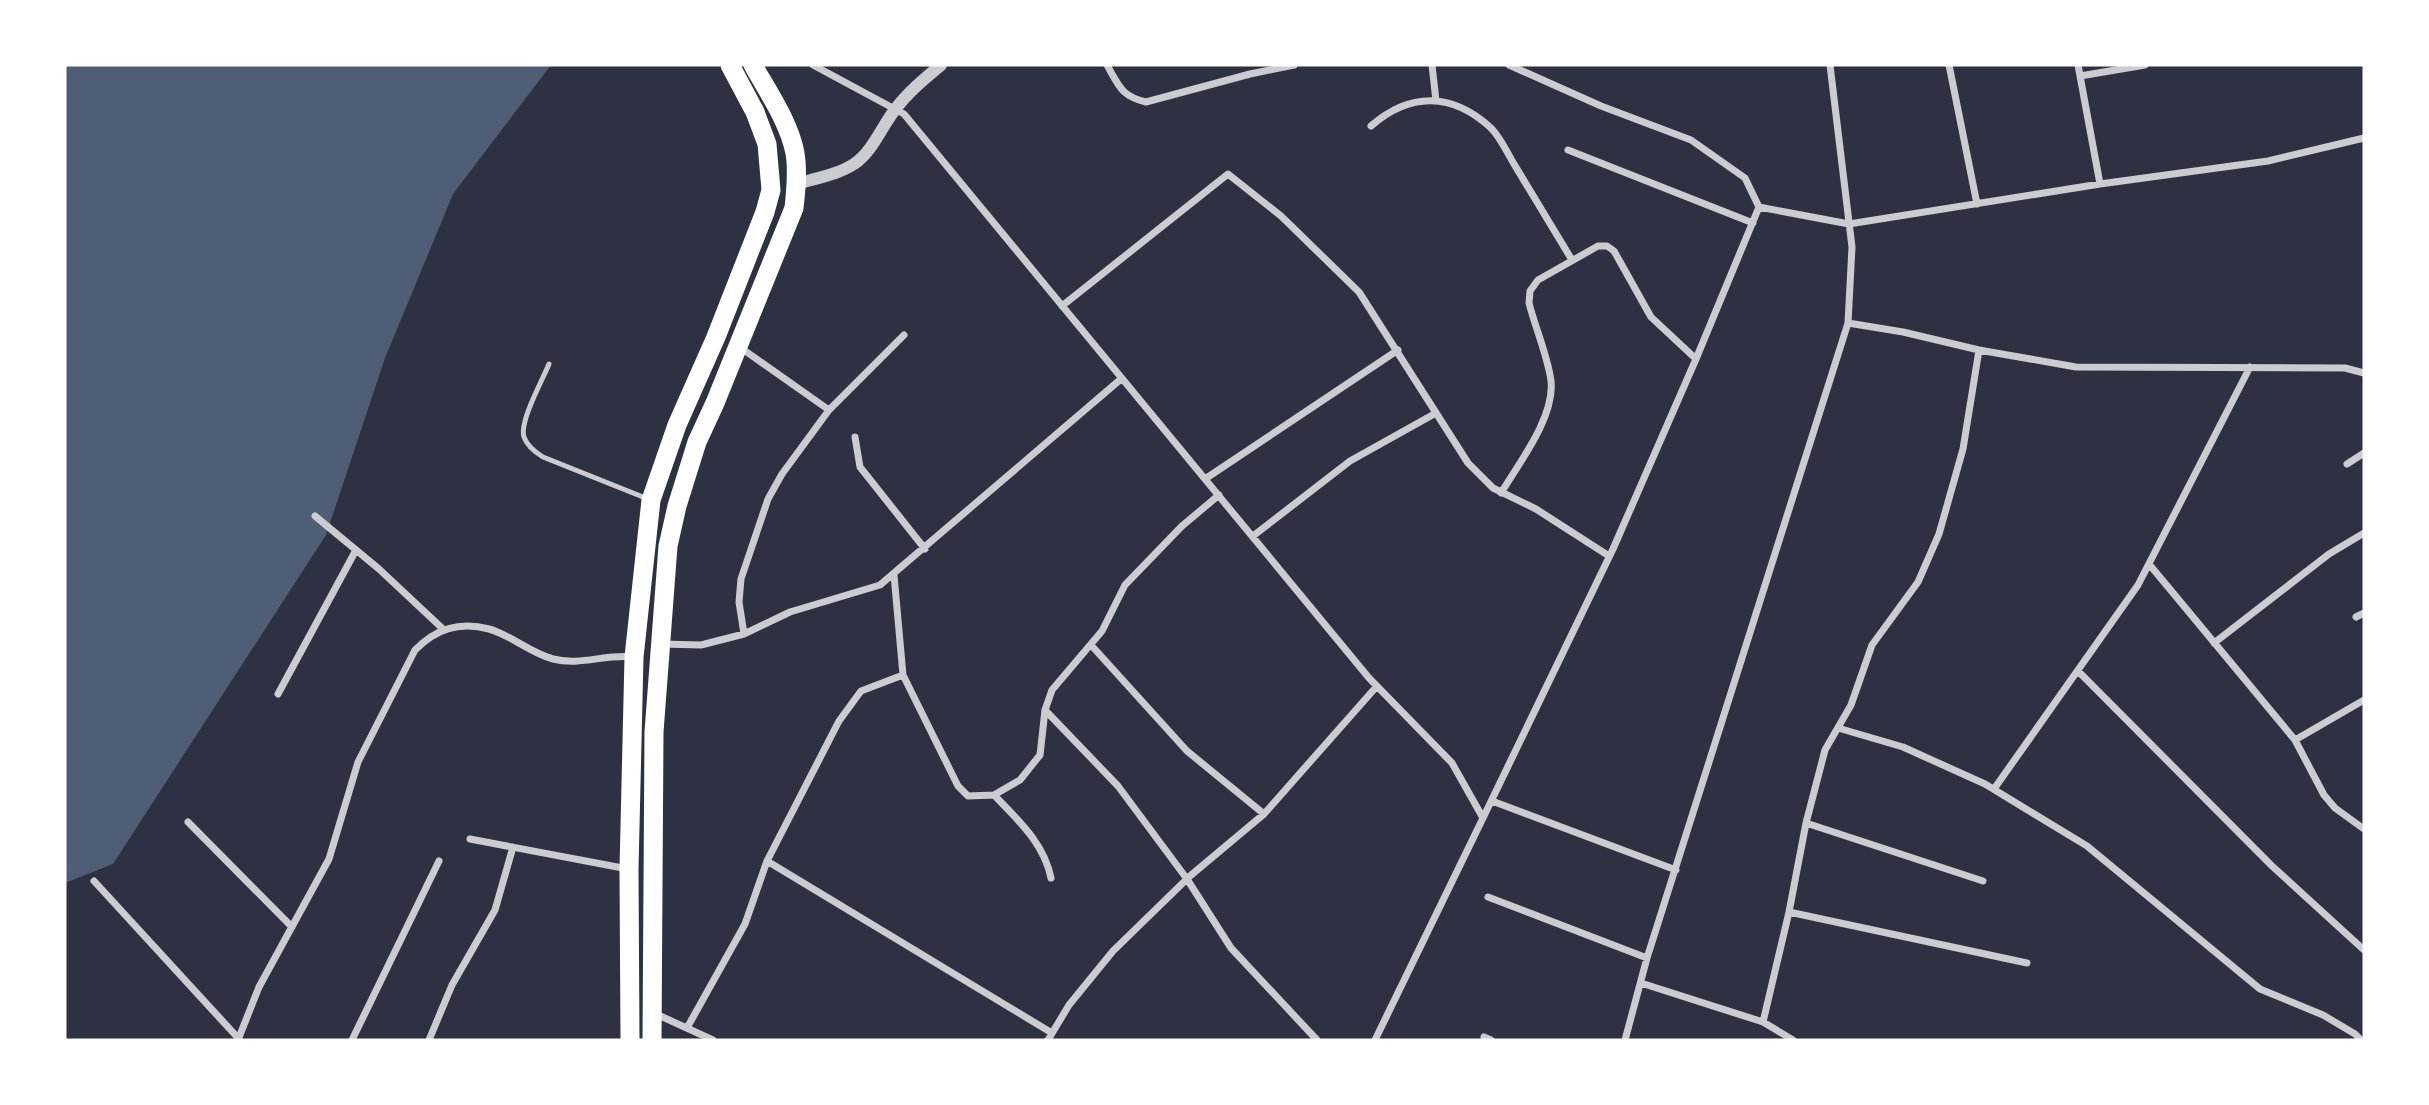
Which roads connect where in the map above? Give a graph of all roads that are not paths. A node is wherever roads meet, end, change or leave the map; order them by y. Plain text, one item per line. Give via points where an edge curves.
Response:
1 (730, 65) edge
2 (753, 65) edge
3 (813, 65) edge
4 (941, 65) edge
5 (1107, 65) edge
6 (1294, 65) edge
7 (1432, 65) edge
8 (1509, 65) edge
9 (1830, 65) edge
10 (1950, 65) edge
11 (2078, 65) edge
12 (2145, 65) edge
13 (2080, 76) junction
14 (1436, 101) junction
15 (895, 109) junction
16 (1371, 126) dead end
17 (2364, 138) edge
18 (1569, 150) dead end
19 (797, 184) junction
20 (2100, 184) junction
21 (1977, 204) junction
22 (1759, 207) junction
23 (1753, 223) junction
24 (1849, 225) junction
25 (1572, 260) junction
26 (1062, 306) junction
27 (1847, 323) junction
28 (904, 335) dead end
29 (738, 346) junction
30 (1398, 350) junction
31 (1979, 350) junction
32 (1696, 359) junction
33 (549, 363) dead end
34 (2250, 367) junction
35 (2364, 373) edge
36 (1121, 379) junction
37 (829, 410) junction
38 (1436, 413) junction
39 (855, 437) dead end
40 (2364, 453) edge
41 (2347, 464) dead end
42 (1205, 479) junction
43 (1502, 493) junction
44 (1219, 495) junction
45 (651, 500) junction
46 (315, 516) dead end
47 (2364, 533) edge
48 (1253, 536) junction
49 (925, 549) junction
50 (356, 550) junction
51 (1609, 556) junction
52 (2149, 564) junction
53 (894, 575) junction
54 (2364, 613) edge
55 (2356, 617) dead end
56 (443, 629) junction
57 (744, 634) junction
58 (660, 643) junction
59 (2214, 643) junction
60 (1091, 645) junction
61 (634, 657) junction
62 (2078, 671) junction
63 (903, 675) junction
64 (1377, 686) junction
65 (278, 694) dead end
66 (2364, 701) edge
67 (1045, 710) junction
68 (1838, 729) junction
69 (2295, 740) junction
70 (1994, 789) junction
71 (994, 795) junction
72 (1492, 801) junction
73 (1264, 814) junction
74 (1483, 818) junction
75 (188, 822) dead end
76 (1807, 823) junction
77 (2364, 829) edge
78 (470, 839) dead end
79 (513, 848) junction
80 (767, 860) junction
81 (439, 861) dead end
82 (629, 869) junction
83 (1676, 870) junction
84 (1051, 878) dead end
85 (1187, 879) junction
86 (94, 881) dead end
87 (1983, 881) dead end
88 (1488, 897) dead end
89 (1789, 912) junction
90 (292, 927) junction
91 (2364, 950) edge
92 (1647, 958) junction
93 (2027, 963) dead end
94 (1641, 983) junction
95 (652, 1012) junction
96 (1763, 1023) junction
97 (687, 1028) junction
98 (1050, 1037) edge
99 (239, 1040) edge
100 (352, 1040) edge
101 (429, 1040) edge
102 (630, 1040) edge
103 (652, 1040) edge
104 (713, 1040) edge
105 (1317, 1040) edge
106 (1375, 1040) edge
107 (1625, 1040) edge
108 (1793, 1040) edge
109 (2361, 1040) edge

1 - 45 highway via 767,145 771,190
2 - 19 highway via 795,153
3 - 15 street
4 - 15 street
5 - 6 street via 1122,92 1146,102
7 - 14 street
8 - 22 street via 1691,140 1745,178
9 - 24 street
10 - 21 street
11 - 13 street
12 - 13 street
13 - 20 street
14 - 16 street via 1388,111
14 - 25 street via 1472,113 1493,129
15 - 19 street via 855,163
15 - 26 street via 904,114
17 - 20 street via 2268,161
18 - 23 street
19 - 29 highway via 794,208
20 - 21 street
21 - 24 street
22 - 23 street
22 - 24 street
23 - 32 street
24 - 27 street
25 - 32 street via 1598,246 1614,251 1651,317
25 - 43 street via 1538,280 1530,291 1550,400
26 - 30 street via 1228,174 1281,216 1359,292
26 - 36 street
27 - 31 street
27 - 83 street
28 - 37 street
29 - 37 street
29 - 58 highway via 697,442 677,506 668,546
30 - 38 street
30 - 42 street
31 - 34 street via 2076,367
31 - 68 street via 1963,449 1938,534 1918,582 1872,645
32 - 51 street
33 - 45 lane via 522,428 532,449
34 - 35 street via 2345,368
34 - 52 street
36 - 42 street
36 - 49 street
37 - 57 street via 768,499 741,579
38 - 43 street via 1468,463
38 - 48 street via 1350,461
39 - 49 street via 860,467
40 - 41 street
42 - 44 street
43 - 51 street
44 - 48 street
44 - 60 street via 1125,585
45 - 61 highway
46 - 50 street
47 - 59 street via 2329,554
48 - 64 street
49 - 53 street
50 - 56 street
50 - 65 street
51 - 72 street
52 - 59 street
52 - 62 street
53 - 57 street via 880,585 790,612
53 - 63 street
54 - 55 street
56 - 61 street via 489,629 552,659 578,663 616,655
56 - 90 street via 415,650 358,762 329,859
57 - 58 street via 701,645
58 - 95 highway via 654,732
59 - 69 street
60 - 67 street via 1052,690
60 - 73 street via 1187,751
61 - 82 highway
62 - 70 street
62 - 91 street via 2272,866
63 - 71 street via 958,786 968,796
63 - 80 street via 861,691 839,721
64 - 73 street
64 - 74 street via 1452,763
66 - 69 street
67 - 71 street via 1040,755 1020,780
67 - 85 street via 1118,786
68 - 70 street via 1903,747
68 - 76 street via 1825,750
69 - 77 street via 2324,795
70 - 109 street via 2087,846 2260,989 2323,1015
71 - 84 street via 1047,858
72 - 74 street
72 - 83 street
73 - 85 street
74 - 106 street
75 - 90 street
76 - 87 street
76 - 89 street
78 - 79 street
79 - 82 street
79 - 101 street via 495,910 452,985
80 - 97 street via 745,924
80 - 98 street
81 - 100 street
82 - 102 highway
83 - 92 street
85 - 98 street via 1113,951
85 - 105 street via 1231,948
86 - 99 street
88 - 92 street
89 - 93 street
89 - 96 street
90 - 99 street via 259,987
92 - 94 street
94 - 96 street
94 - 107 street
95 - 97 street
95 - 103 highway
96 - 108 street
97 - 104 street

